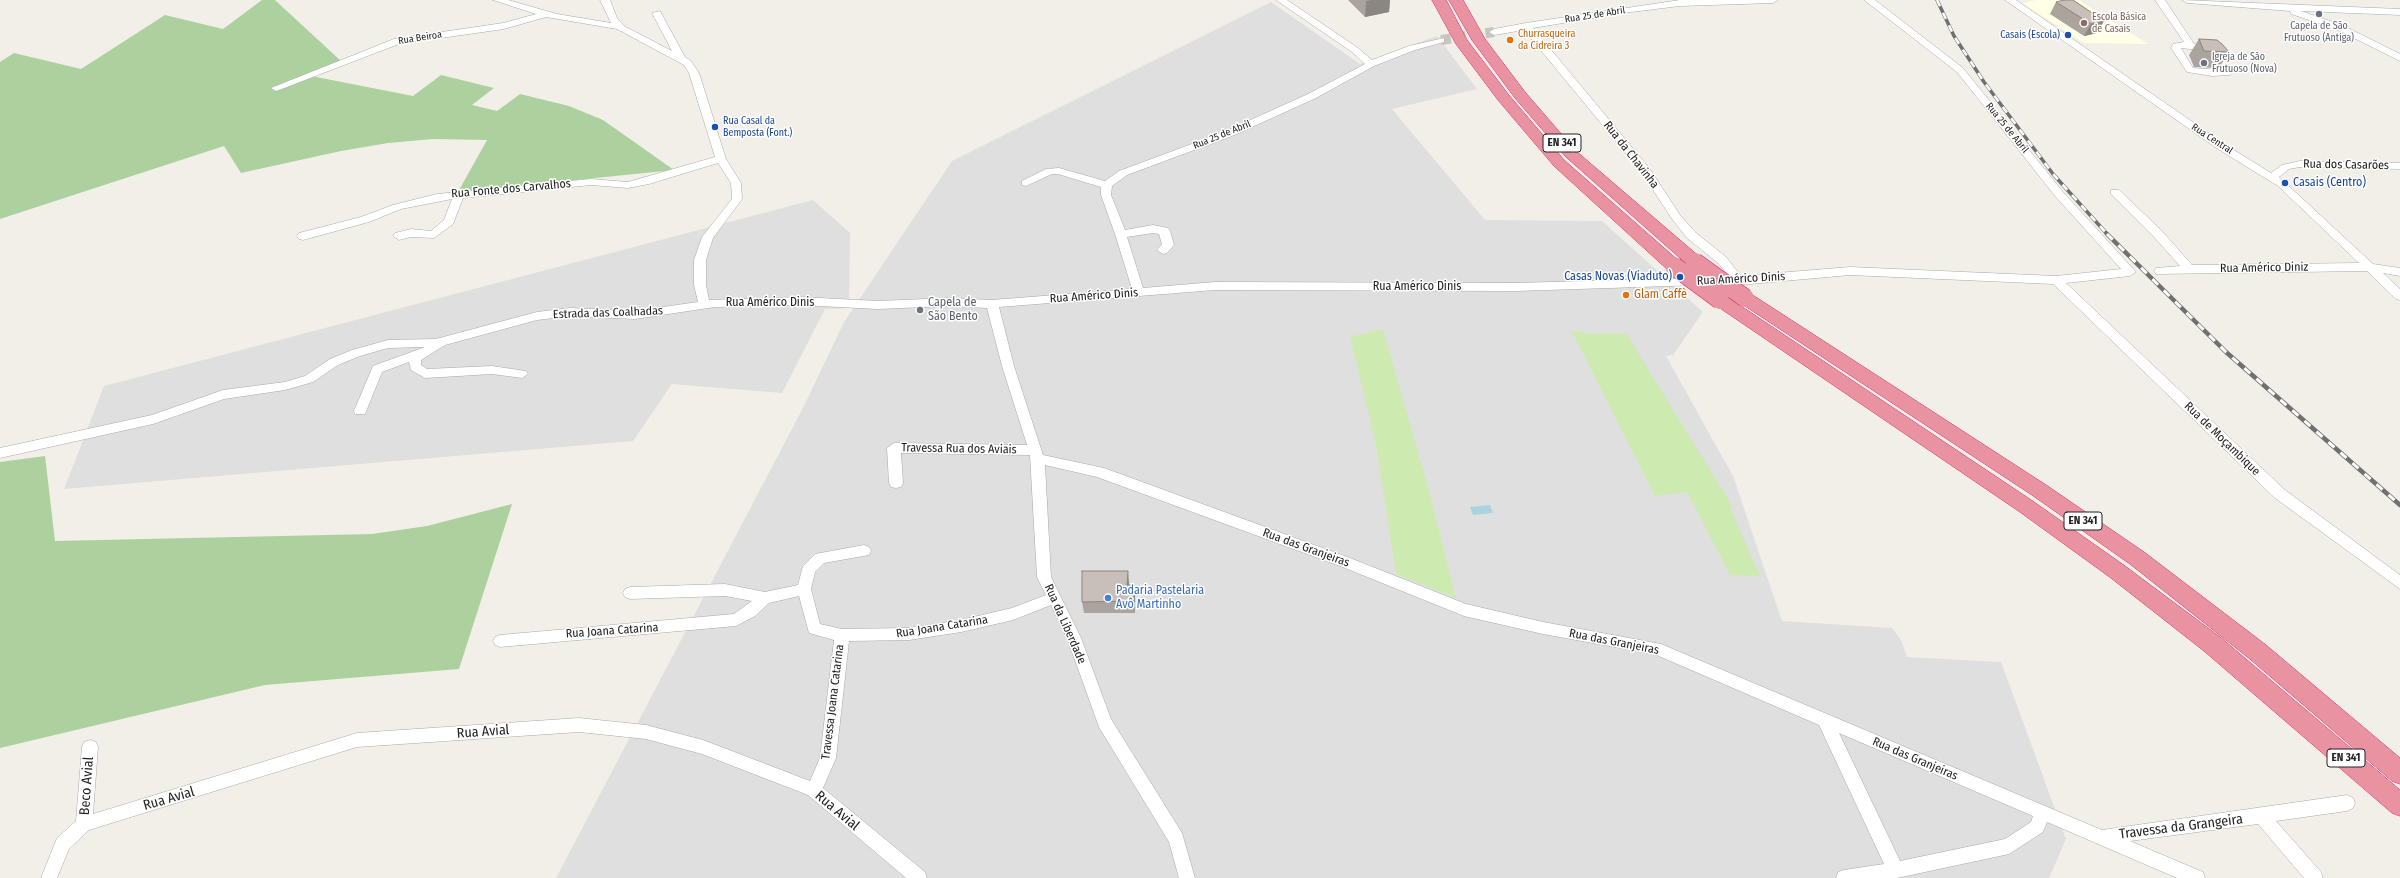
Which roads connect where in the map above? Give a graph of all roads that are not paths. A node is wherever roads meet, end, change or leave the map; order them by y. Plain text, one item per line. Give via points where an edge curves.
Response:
1 (498, 0) edge
2 (604, 0) edge
3 (1281, 0) edge
4 (1439, 0) edge
5 (1456, 0) edge
6 (1720, 0) edge
7 (1773, 0) edge
8 (1869, 0) edge
9 (2010, 0) edge
10 (2160, 0) edge
11 (2187, 0) edge
12 (2284, 8) junction
13 (2333, 10) junction
14 (2400, 12) edge
15 (657, 13) dead end
16 (547, 14) junction
17 (1526, 26) junction
18 (620, 27) junction
19 (2339, 27) junction
20 (1494, 32) tunnel mouth
21 (1441, 40) tunnel mouth
22 (2191, 46) junction
23 (2400, 58) edge
24 (681, 59) junction
25 (1371, 64) junction
26 (276, 88) dead end
27 (721, 159) junction
28 (2400, 166) edge
29 (2272, 177) junction
30 (1026, 183) dead end
31 (1107, 185) junction
32 (2115, 192) dead end
33 (459, 194) junction
34 (1121, 234) junction
35 (303, 236) dead end
36 (400, 236) dead end
37 (1163, 250) dead end
38 (2367, 267) junction
39 (2189, 269) junction
40 (2160, 271) dead end
41 (2130, 272) joint
42 (2400, 272) edge
43 (2056, 280) junction
44 (1742, 290) junction
45 (1139, 293) junction
46 (2400, 296) edge
47 (704, 304) junction
48 (992, 304) junction
49 (443, 342) junction
50 (420, 354) junction
51 (522, 374) dead end
52 (360, 411) dead end
53 (0, 453) edge
54 (1037, 454) junction
55 (896, 483) dead end
56 (864, 551) dead end
57 (2400, 583) edge
58 (804, 588) junction
59 (630, 593) dead end
60 (765, 598) junction
61 (1054, 598) junction
62 (842, 635) junction
63 (500, 641) dead end
64 (1825, 720) junction
65 (90, 747) dead end
66 (2400, 773) edge
67 (814, 790) junction
68 (2347, 803) dead end
69 (2400, 805) edge
70 (2042, 813) junction
71 (2261, 816) junction
72 (84, 824) junction
73 (2101, 837) junction
74 (1896, 870) junction
75 (50, 878) edge
76 (919, 878) edge
77 (1187, 878) edge
78 (1844, 878) edge
79 (2197, 878) edge
80 (2315, 878) edge

1 - 16 street
2 - 18 street via 613,20
3 - 25 street
4 - 69 highway, EN 341, bridge via 1461,41 1503,97 1559,163 1674,266 2118,572 2212,644
5 - 44 highway, EN 341, bridge via 1479,40 1520,94 1572,154 1695,262
6 - 7 street, Rua 25 de Abril
6 - 17 street, Rua 25 de Abril via 1623,10
8 - 41 street, Rua 25 de Abril via 1960,70 2058,194
9 - 29 street, Rua Central via 2210,138
10 - 22 street
11 - 12 street
12 - 13 street
12 - 19 street
13 - 14 street
13 - 19 street via 2340,20
15 - 24 street
16 - 18 street
16 - 26 street, Rua Beiroa via 504,26 397,41
17 - 20 street, Rua 25 de Abril
17 - 44 street, Rua da Chavinha via 1646,171 1676,217 1691,235 1722,260
18 - 24 street
19 - 23 street
21 - 25 street, Rua 25 de Abril
22 - 22 street via 2210,49 2228,70 2227,73 2190,70 2176,48
24 - 27 street via 688,63 694,73
25 - 31 street, Rua 25 de Abril via 1312,96 1228,134 1123,173
27 - 33 street, Rua Fonte dos Carvalhos via 628,185 591,182
27 - 47 street via 736,183 737,199 708,237 700,260 700,285
28 - 29 street, Rua dos Casarões via 2300,164 2286,167
29 - 38 street, Rua Central
30 - 31 street via 1050,171 1059,171
31 - 34 street via 1106,195
32 - 39 street
33 - 35 street, Rua Fonte dos Carvalhos via 419,200 365,220
33 - 36 street via 449,222 434,234 420,236 411,233
34 - 37 street via 1153,229 1164,231 1168,245
34 - 45 street
38 - 39 street, Rua Américo Diniz
38 - 42 street, Rua Américo Diniz
38 - 46 street, Rua Central
39 - 40 street, Rua Américo Diniz
41 - 43 street, Rua Américo Dinis
43 - 44 street, Rua Américo Dinis via 1850,271
43 - 57 street, Rua de Moçambique via 2280,494
44 - 45 street, Rua Américo Dinis via 1216,286
44 - 66 highway, EN 341 via 2137,558 2258,652
45 - 48 street, Rua Américo Dinis
47 - 48 street, Rua Américo Dinis via 799,301 878,305 950,302
47 - 49 street, Estrada das Coalhadas via 635,315 570,312 537,316
48 - 54 street, Rua da Liberdade via 1008,366
49 - 50 street
49 - 53 street via 388,344 356,353 334,362 309,379 285,386 223,395 153,419
50 - 51 street via 415,358 415,367 424,374 492,370
50 - 52 street via 377,369
54 - 55 street, Travessa Rua dos Aviais via 894,448
54 - 61 street, Rua da Liberdade via 1044,577
54 - 64 street, Rua das Granjeiras via 1099,472 1345,562 1464,610 1543,628 1656,648
56 - 58 street via 820,558 808,570
58 - 60 street, Rua Joana Catarina
58 - 62 street, Rua Joana Catarina via 814,629
59 - 60 street, Rua Joana Catarina via 725,590
60 - 63 street, Rua Joana Catarina via 750,612 736,620
61 - 62 street, Rua Joana Catarina via 1014,614 953,627 908,634
61 - 77 street, Rua da Liberdade via 1074,638 1104,722 1176,839
62 - 67 street, Travessa Joana Catarina via 828,758
64 - 70 street, Rua das Granjeiras
64 - 74 street
65 - 72 street, Beco Avial
67 - 72 street, Rua Avial via 703,747 646,732 579,725 357,740
67 - 76 street, Rua Avial
68 - 71 street, Travessa da Grangeira
70 - 73 street, Rua das Granjeiras
70 - 74 street via 2037,827 2009,846
71 - 73 street, Travessa da Grangeira
71 - 80 street
72 - 75 street, Rua Avial via 63,844
73 - 79 street, Rua das Granjeiras
74 - 78 street

